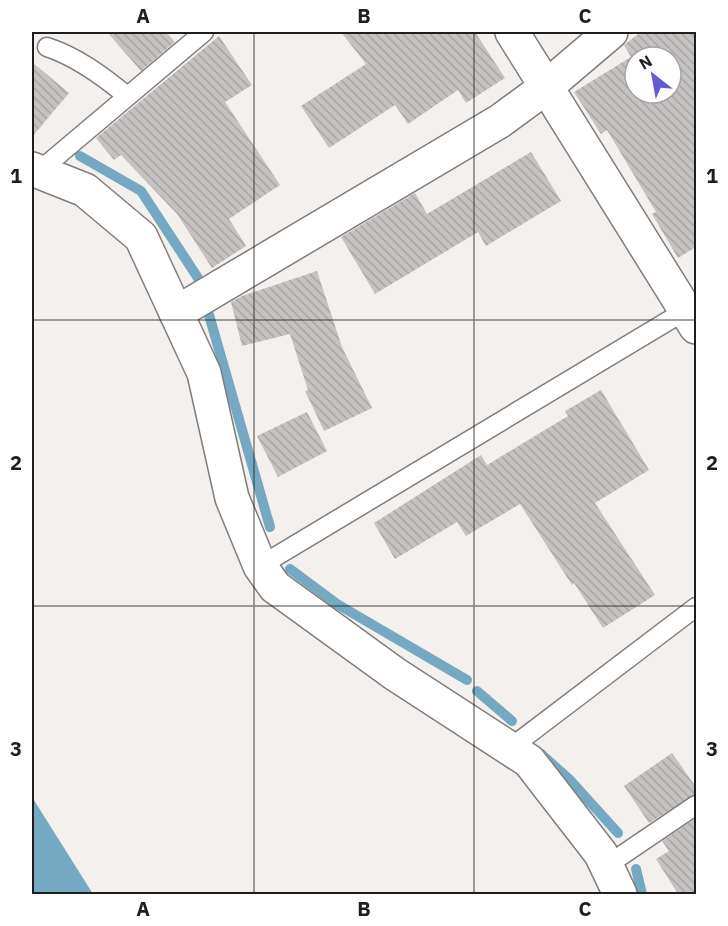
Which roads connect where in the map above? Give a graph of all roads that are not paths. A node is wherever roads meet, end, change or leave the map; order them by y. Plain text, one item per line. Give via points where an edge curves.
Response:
1 (204, 32) edge
2 (512, 32) edge
3 (611, 32) edge
4 (46, 47) dead end
5 (545, 88) junction
6 (128, 96) junction
7 (34, 170) edge
8 (176, 313) junction
9 (693, 314) edge
10 (260, 566) junction
11 (696, 608) edge
12 (509, 749) junction
13 (696, 806) edge
14 (613, 880) edge

1 - 6 lane
2 - 5 street
3 - 5 street
4 - 6 lane via 102,75
5 - 8 street via 500,121
5 - 9 street
6 - 7 lane
7 - 8 street via 85,190 141,237
8 - 10 street via 204,373 232,498
9 - 10 lane
10 - 12 street via 275,587 395,674
11 - 12 lane
12 - 14 street via 529,761 601,854
13 - 14 lane

